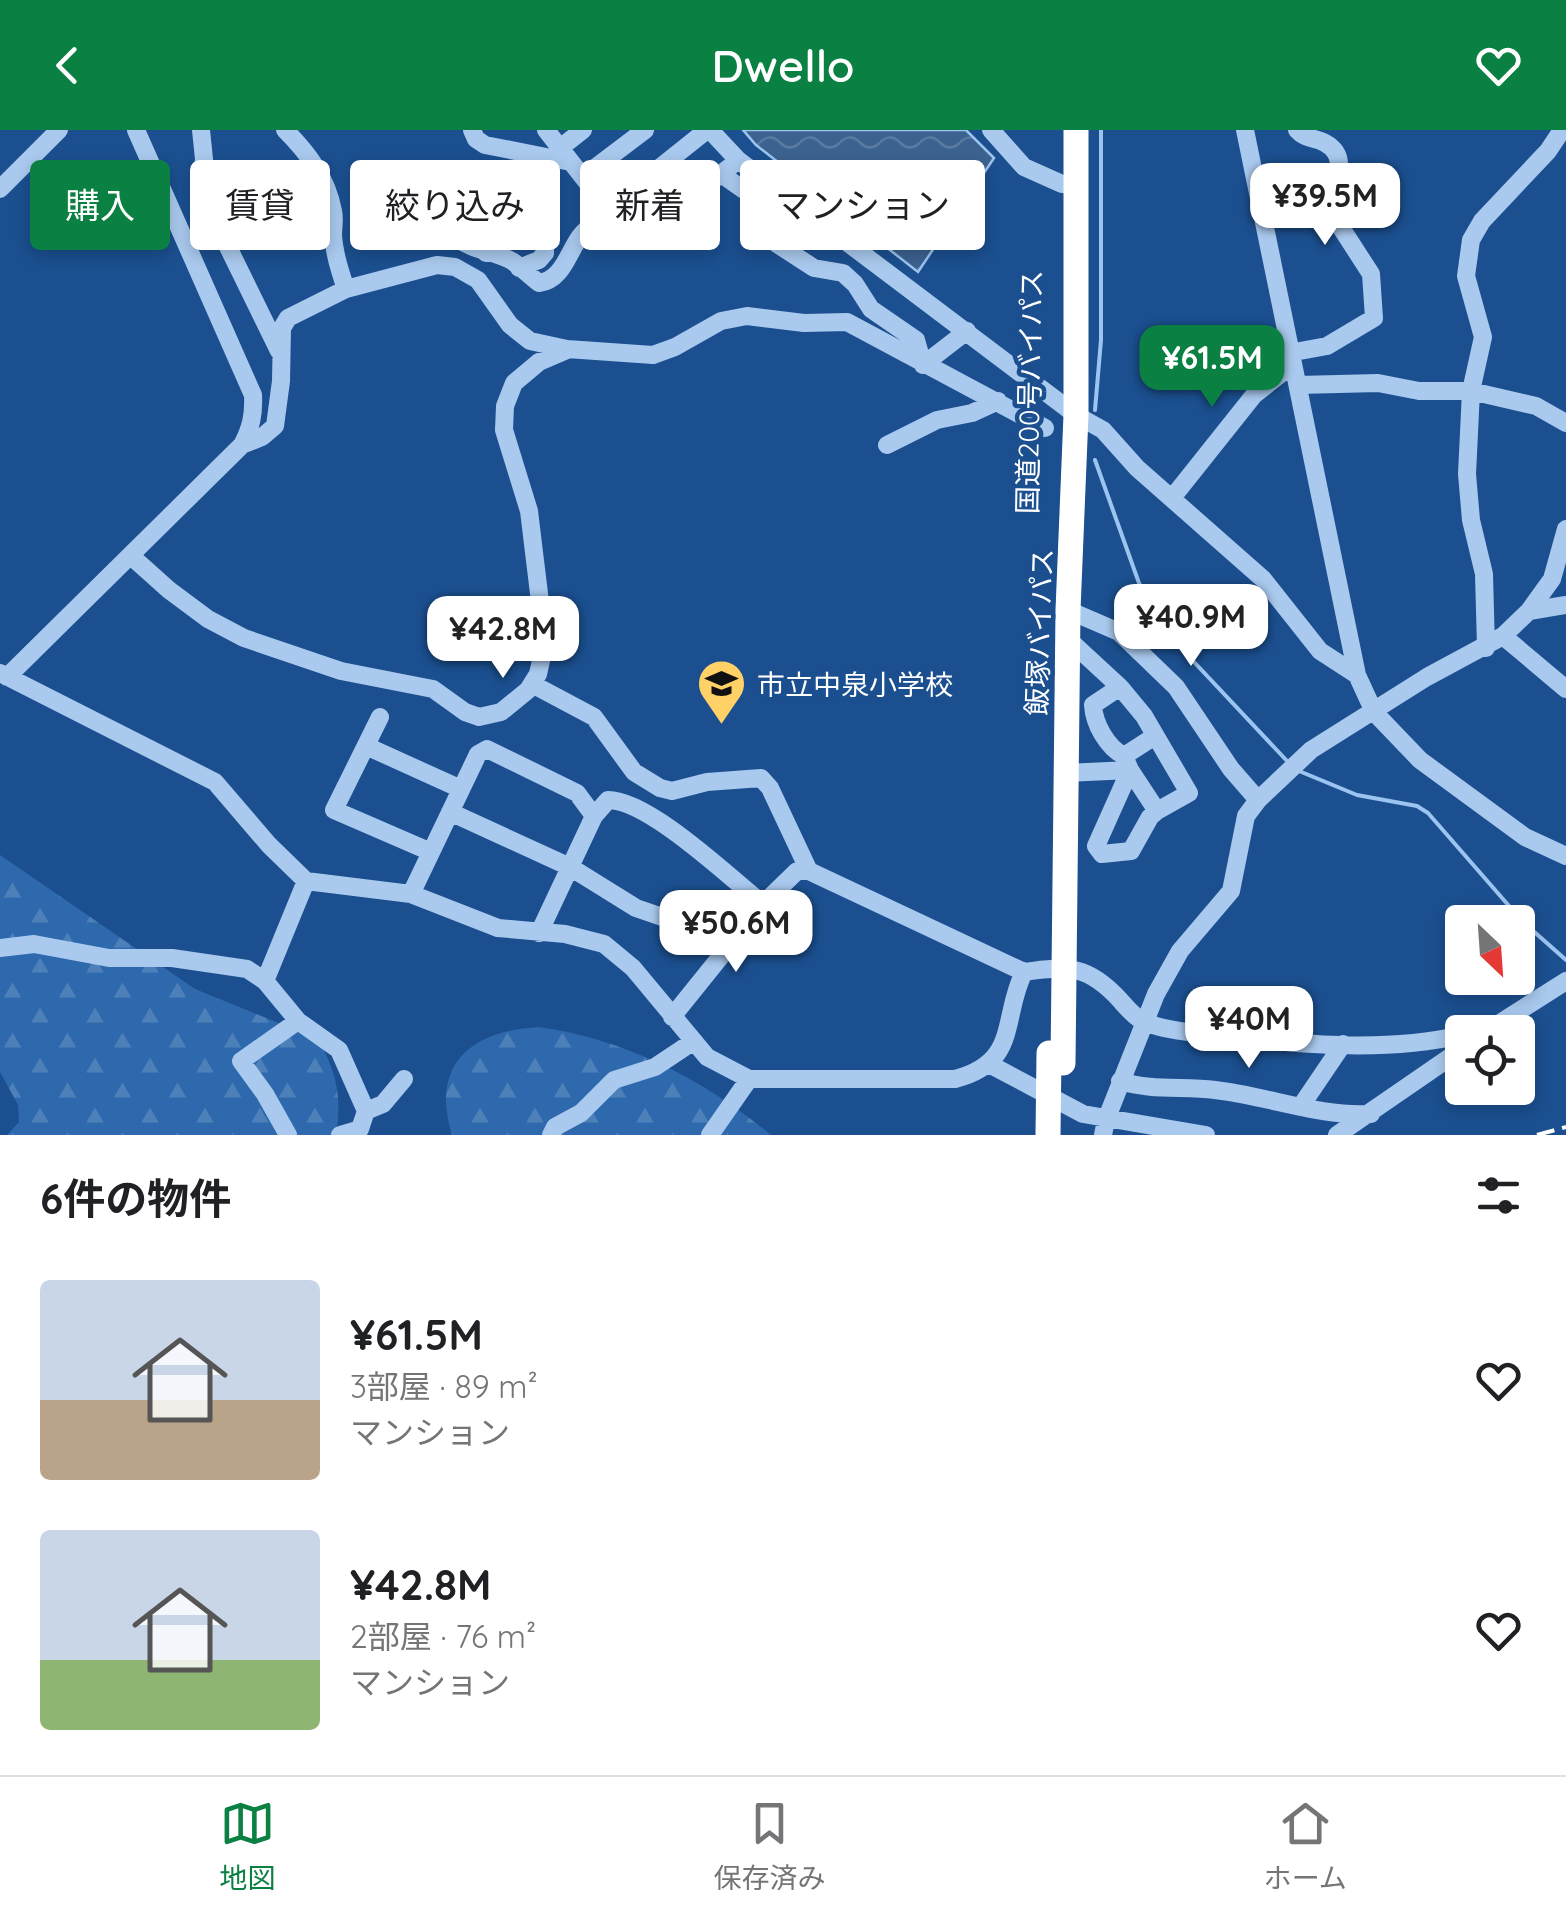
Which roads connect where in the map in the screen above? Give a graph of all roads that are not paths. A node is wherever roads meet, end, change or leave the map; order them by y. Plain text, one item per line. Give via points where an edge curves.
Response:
1 (59, 130) edge
2 (136, 130) edge
3 (200, 130) edge
4 (285, 130) edge
5 (472, 130) edge
6 (546, 130) edge
7 (583, 130) edge
8 (645, 130) edge
9 (709, 130) edge
10 (991, 130) edge
11 (1061, 130) edge
12 (1076, 130) edge
13 (1245, 130) edge
14 (1297, 130) edge
15 (1562, 130) edge
16 (675, 160) edge
17 (738, 160) junction
18 (572, 162) junction
19 (580, 172) edge
20 (721, 174) joint
21 (1062, 184) junction
22 (0, 189) edge
23 (580, 239) edge
24 (476, 250) edge
25 (486, 250) edge
26 (545, 250) edge
27 (486, 253) junction
28 (519, 268) junction
29 (346, 290) junction
30 (967, 332) junction
31 (567, 350) junction
32 (282, 356) junction
33 (1291, 359) junction
34 (924, 364) junction
35 (1298, 385) junction
36 (1471, 391) junction
37 (998, 401) junction
38 (1068, 407) junction
39 (1566, 423) edge
40 (1045, 428) dead end
41 (887, 444) dead end
42 (242, 445) junction
43 (1172, 498) junction
44 (1566, 529) edge
45 (130, 556) junction
46 (1566, 605) edge
47 (1068, 610) junction
48 (1529, 611) junction
49 (1503, 636) junction
50 (1068, 639) junction
51 (1486, 648) junction
52 (3, 675) edge
53 (1357, 675) junction
54 (532, 684) junction
55 (1120, 686) junction
56 (1566, 689) edge
57 (1374, 712) junction
58 (380, 717) dead end
59 (1155, 736) junction
60 (366, 746) junction
61 (1127, 763) junction
62 (1066, 773) junction
63 (461, 789) junction
64 (1258, 800) junction
65 (1157, 810) junction
66 (450, 812) junction
67 (594, 816) junction
68 (431, 852) junction
69 (1566, 856) edge
70 (570, 868) junction
71 (809, 871) junction
72 (306, 881) junction
73 (411, 894) junction
74 (763, 904) junction
75 (539, 933) junction
76 (0, 948) edge
77 (726, 949) junction
78 (1045, 969) junction
79 (265, 981) junction
80 (1566, 981) edge
81 (1513, 1015) edge
82 (672, 1017) junction
83 (298, 1022) junction
84 (1143, 1022) junction
85 (1445, 1039) edge
86 (694, 1040) junction
87 (1342, 1044) junction
88 (1056, 1058) junction
89 (1445, 1061) edge
90 (989, 1064) junction
91 (404, 1079) dead end
92 (749, 1080) junction
93 (1120, 1081) junction
94 (1300, 1106) junction
95 (366, 1112) junction
96 (1371, 1114) junction
97 (1104, 1127) edge
98 (288, 1135) edge
99 (340, 1135) edge
100 (551, 1135) edge
101 (710, 1135) edge
102 (1048, 1135) edge
103 (1062, 1135) edge
104 (1206, 1135) edge
105 (1338, 1135) edge

1 - 22 street
2 - 42 street via 252,395 254,414
3 - 32 street via 208,206
4 - 29 street via 328,191
5 - 18 street via 485,145
6 - 18 street
7 - 18 street
8 - 18 street
9 - 16 street
9 - 17 street
10 - 21 street via 1024,167
11 - 21 highway, 国道200号バイパス
12 - 38 highway, 飯塚バイパス
13 - 33 street
14 - 33 street via 1338,156 1341,174 1329,209 1371,274 1375,301 1374,318
15 - 36 street via 1471,240 1466,276 1483,337
17 - 20 street
17 - 30 street
18 - 19 street
20 - 34 street via 751,194 774,242 814,268 844,272 871,309 916,340
21 - 38 highway, 国道200号バイパス
23 - 28 street via 547,282
24 - 27 street
25 - 27 street
26 - 28 street
27 - 28 street
29 - 31 street via 405,272 455,268 478,280 530,342
29 - 32 street via 288,318
30 - 34 street
30 - 38 street
31 - 34 street via 653,355 721,321 747,316 847,322
31 - 54 street via 514,383 505,406 504,430 530,511 545,643
32 - 42 street via 274,426
33 - 35 street
33 - 43 street
34 - 37 street
35 - 36 street
35 - 53 street
36 - 39 street via 1536,406
36 - 51 street via 1467,474 1484,574
37 - 40 street
37 - 41 street
38 - 43 street via 1103,430
38 - 47 highway, 飯塚バイパス
38 - 78 highway, 国道200号バイパス
42 - 45 street
43 - 53 street via 1263,580 1320,650
44 - 48 street via 1552,580
45 - 52 street
45 - 54 street via 182,600 244,638 341,671 433,689 480,717 501,712
46 - 48 street
47 - 50 highway, 飯塚バイパス
47 - 64 street via 1119,632 1176,687
48 - 49 street
49 - 51 street
49 - 56 street
50 - 55 street
50 - 62 highway, 飯塚バイパス
51 - 57 street
52 - 72 street via 215,782
53 - 57 street
54 - 71 street via 594,718 634,772 660,788 761,778
55 - 59 street
55 - 61 street via 1093,705 1094,720
57 - 64 street via 1312,750
57 - 69 street via 1465,796 1525,838
58 - 60 street
59 - 61 street
59 - 65 street via 1189,794
60 - 63 street
60 - 68 street via 334,810
61 - 62 street
61 - 65 street
61 - 65 street via 1096,846 1102,854 1131,851
62 - 78 highway, 飯塚バイパス
63 - 66 street
63 - 67 street via 487,749 578,793
64 - 84 street via 1246,816 1231,890 1180,951
66 - 68 street
66 - 70 street
67 - 70 street
67 - 74 street via 608,800 618,800 658,820
68 - 73 street
70 - 75 street
70 - 77 street via 636,908
71 - 74 street via 797,872
71 - 78 street
72 - 73 street
72 - 79 street
73 - 75 street via 498,928
74 - 77 street
75 - 82 street via 604,944 634,968
76 - 79 street via 34,944 110,958 172,958 247,969
77 - 82 street
78 - 84 street via 1090,974
78 - 88 highway, 国道200号バイパス
78 - 90 street
79 - 83 street
80 - 81 street
82 - 86 street
83 - 95 street via 339,1050
83 - 98 street via 241,1062
84 - 87 street
84 - 93 street
85 - 87 street
86 - 92 street via 707,1057
86 - 100 street via 655,1068 614,1080
87 - 94 street
88 - 102 highway, 国道200号バイパス, bridge
88 - 103 highway
89 - 96 street
90 - 92 street via 955,1079
90 - 97 street
91 - 95 street
92 - 101 street
93 - 94 street
93 - 97 street
94 - 96 street via 1338,1116
95 - 99 street via 360,1129
96 - 105 street
97 - 104 street

